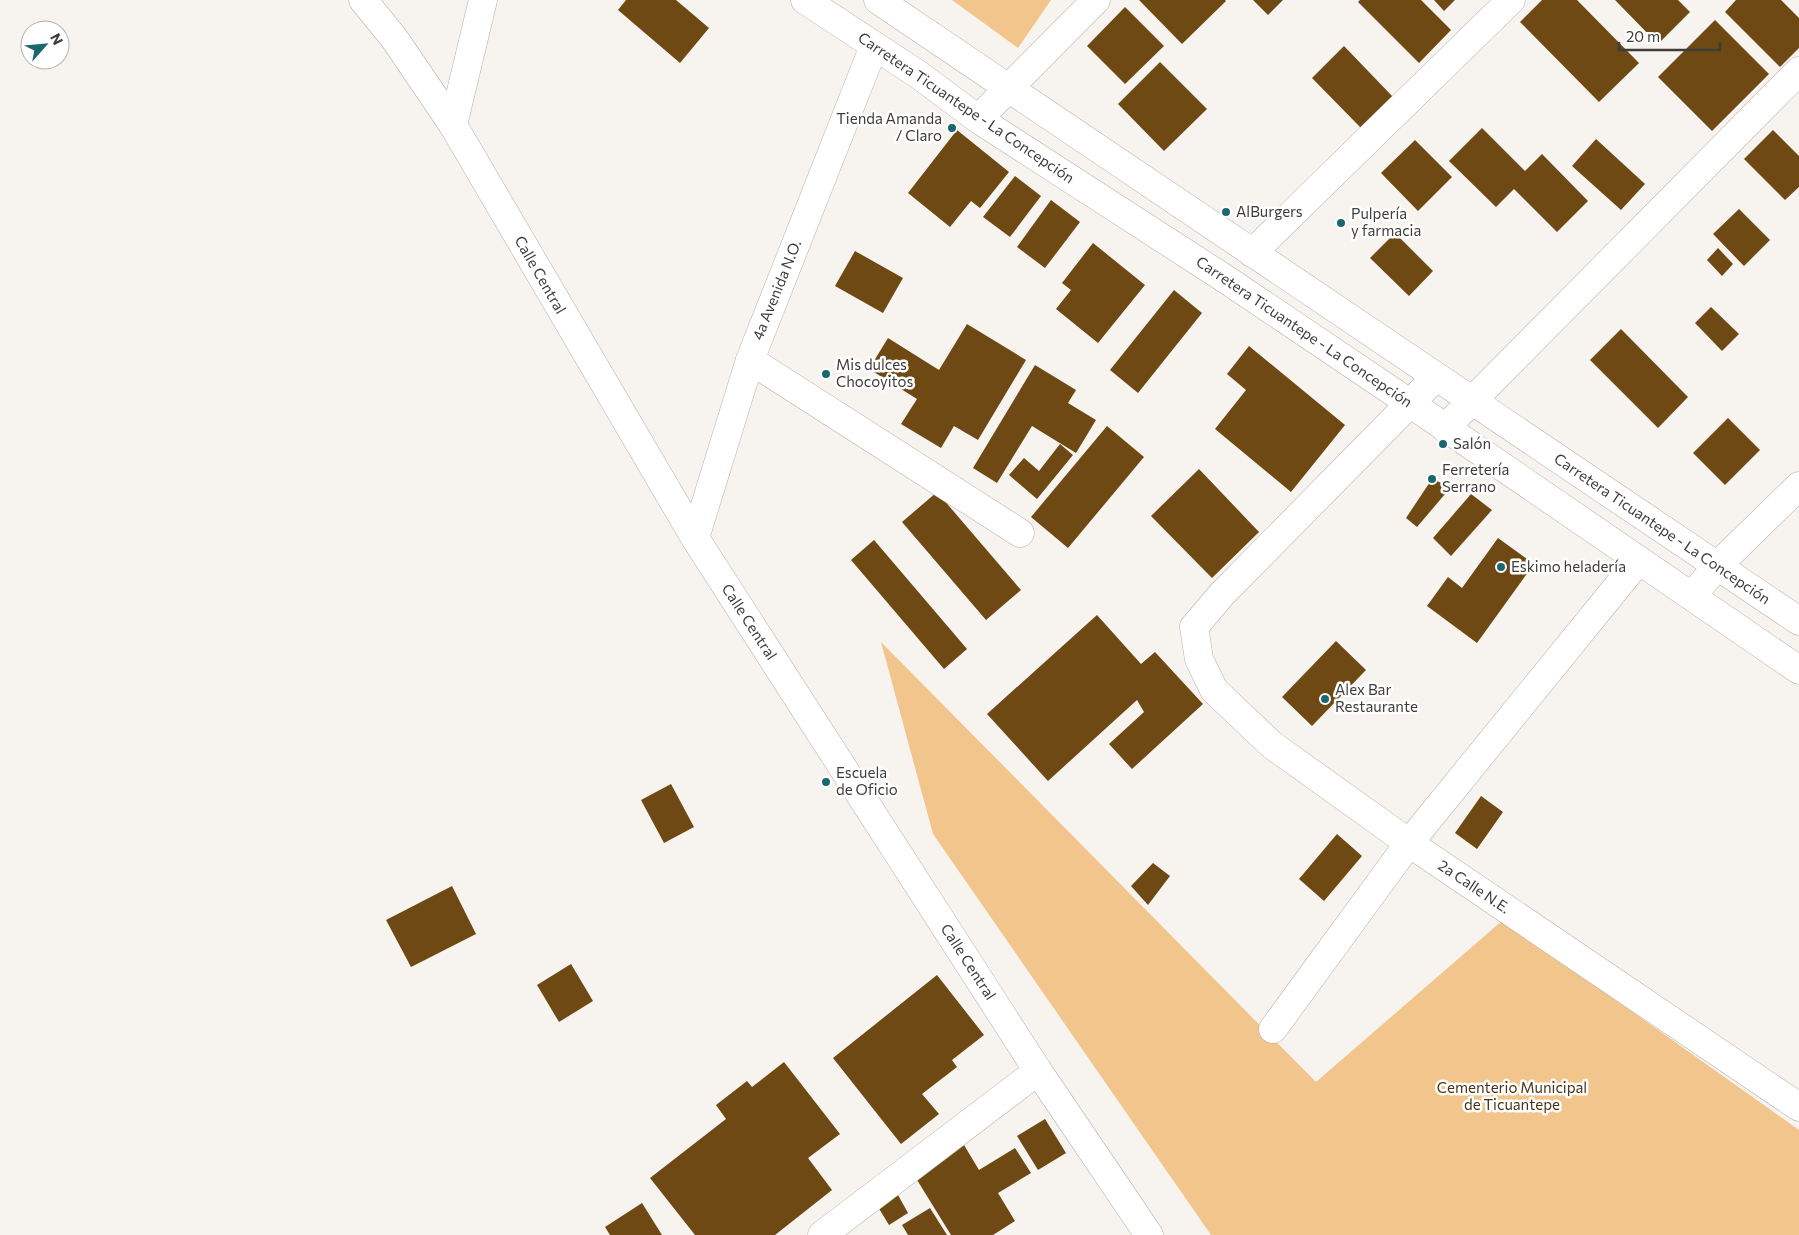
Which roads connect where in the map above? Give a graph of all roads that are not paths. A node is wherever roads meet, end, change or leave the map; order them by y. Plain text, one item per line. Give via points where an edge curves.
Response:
1 (363, 0) edge
2 (483, 0) edge
3 (805, 0) edge
4 (878, 0) edge
5 (1096, 0) edge
6 (1511, 0) edge
7 (874, 46) junction
8 (1799, 71) edge
9 (1009, 88) junction
10 (978, 118) junction
11 (453, 125) junction
12 (1252, 253) junction
13 (750, 360) junction
14 (1436, 377) junction
15 (1470, 400) junction
16 (1411, 404) junction
17 (1445, 428) junction
18 (1799, 486) edge
19 (1020, 533) dead end
20 (695, 538) junction
21 (1639, 560) junction
22 (1717, 566) junction
23 (1692, 596) junction
24 (1799, 621) edge
25 (1799, 670) edge
26 (1409, 843) junction
27 (1273, 1029) dead end
28 (1038, 1071) junction
29 (1799, 1107) edge
30 (822, 1235) edge
31 (1149, 1235) edge

1 - 11 street, Calle Central via 394,38
2 - 11 street
3 - 7 street, Carretera Ticuantepe - La Concepción
4 - 9 street, Carretera Ticuantepe - La Concepción
5 - 9 street
6 - 12 street
7 - 10 street, Carretera Ticuantepe - La Concepción
7 - 13 street, 4a Avenida N.O.
8 - 15 street
9 - 10 street
9 - 12 street, Carretera Ticuantepe - La Concepción
10 - 16 street, Carretera Ticuantepe - La Concepción
11 - 20 street, Calle Central
12 - 14 street, Carretera Ticuantepe - La Concepción
13 - 19 street
13 - 20 street, 4a Avenida N.O.
14 - 15 street, Carretera Ticuantepe - La Concepción
14 - 16 street
15 - 17 street
15 - 22 street, Carretera Ticuantepe - La Concepción
16 - 17 street, Carretera Ticuantepe - La Concepción
16 - 26 street, 2a Calle N.E. via 1222,594 1194,627 1199,659 1214,690 1272,745
17 - 21 street, Carretera Ticuantepe - La Concepción
18 - 22 street
20 - 28 street, Calle Central
21 - 23 street, Carretera Ticuantepe - La Concepción
21 - 26 street
22 - 23 street
22 - 24 street, Carretera Ticuantepe - La Concepción
23 - 25 street, Carretera Ticuantepe - La Concepción
26 - 27 street
26 - 29 street, 2a Calle N.E.
28 - 30 street
28 - 31 street, Calle Central

